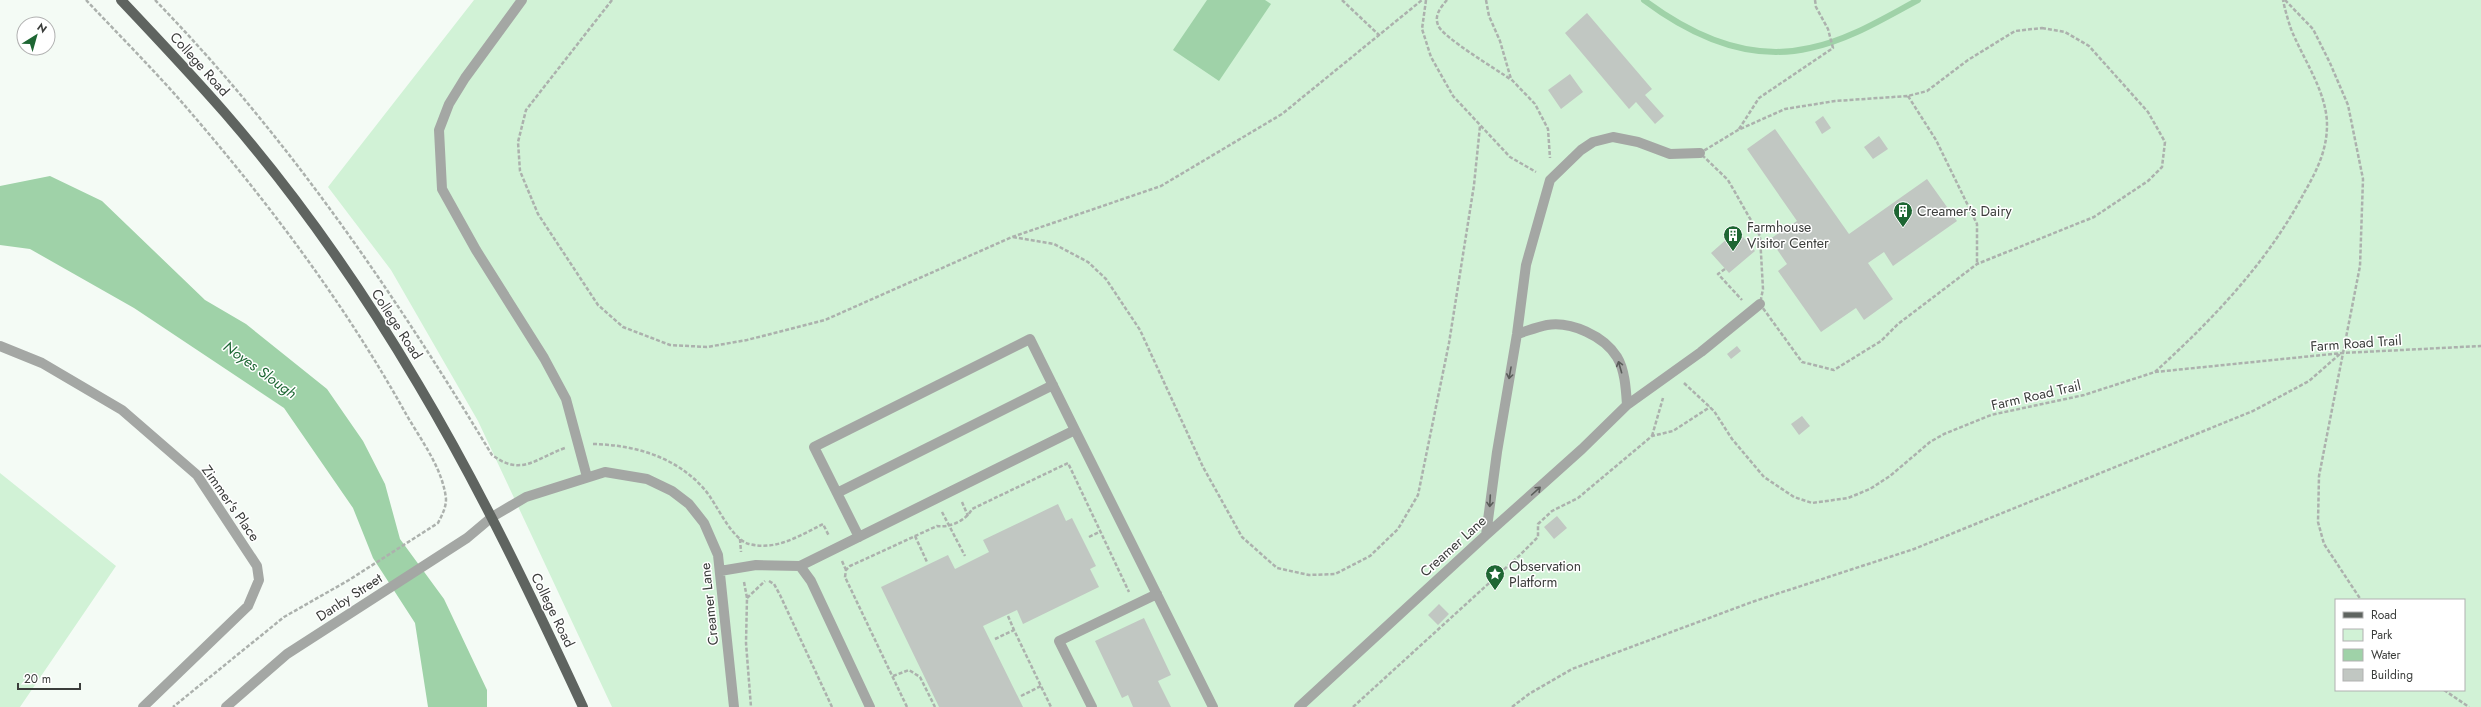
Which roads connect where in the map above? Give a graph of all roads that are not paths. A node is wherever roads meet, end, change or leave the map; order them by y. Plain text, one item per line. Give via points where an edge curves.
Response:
1 (121, 0) edge
2 (522, 0) edge
3 (1700, 153) road end
4 (1760, 304) road end
5 (1517, 334) junction
6 (0, 346) edge
7 (1053, 385) junction
8 (1627, 405) junction
9 (1075, 430) junction
10 (587, 477) junction
11 (837, 493) junction
12 (492, 517) junction
13 (1486, 535) junction
14 (859, 537) junction
15 (800, 566) junction
16 (720, 571) junction
17 (1157, 594) junction
18 (143, 707) edge
19 (226, 707) edge
20 (583, 707) edge
21 (734, 707) edge
22 (870, 707) edge
23 (1092, 707) edge
24 (1213, 707) edge
25 (1299, 707) edge

1 - 12 main road, College Road via 226,114 323,239 417,382
2 - 10 street via 449,104 439,130 442,189 566,399
3 - 5 street via 1670,154 1638,142 1613,137 1593,142 1581,150 1550,180 1526,266
4 - 8 street, Creamer Lane
8 -> 5 street via 1626,385 1618,357 1599,338 1574,327 1548,325
5 -> 13 street
6 - 18 street, Zimmer's Place via 42,363 122,410 197,475 257,566 259,580 248,606
7 - 9 street
7 - 11 street
7 - 11 street via 1030,339 814,447
13 -> 8 street, Creamer Lane via 1582,450
9 - 14 street
9 - 17 street
10 - 12 street, Creamer Lane via 526,497
10 - 16 street, Creamer Lane via 605,472 647,479 689,504 704,523 718,555
11 - 14 street
12 - 19 street, Danby Street via 466,538 287,654
12 - 20 main road, College Road
13 - 25 street, Creamer Lane
14 - 15 street
15 - 16 street via 756,564
15 - 22 street via 811,581
16 - 21 street, Creamer Lane
17 - 23 street via 1059,641
17 - 24 street

